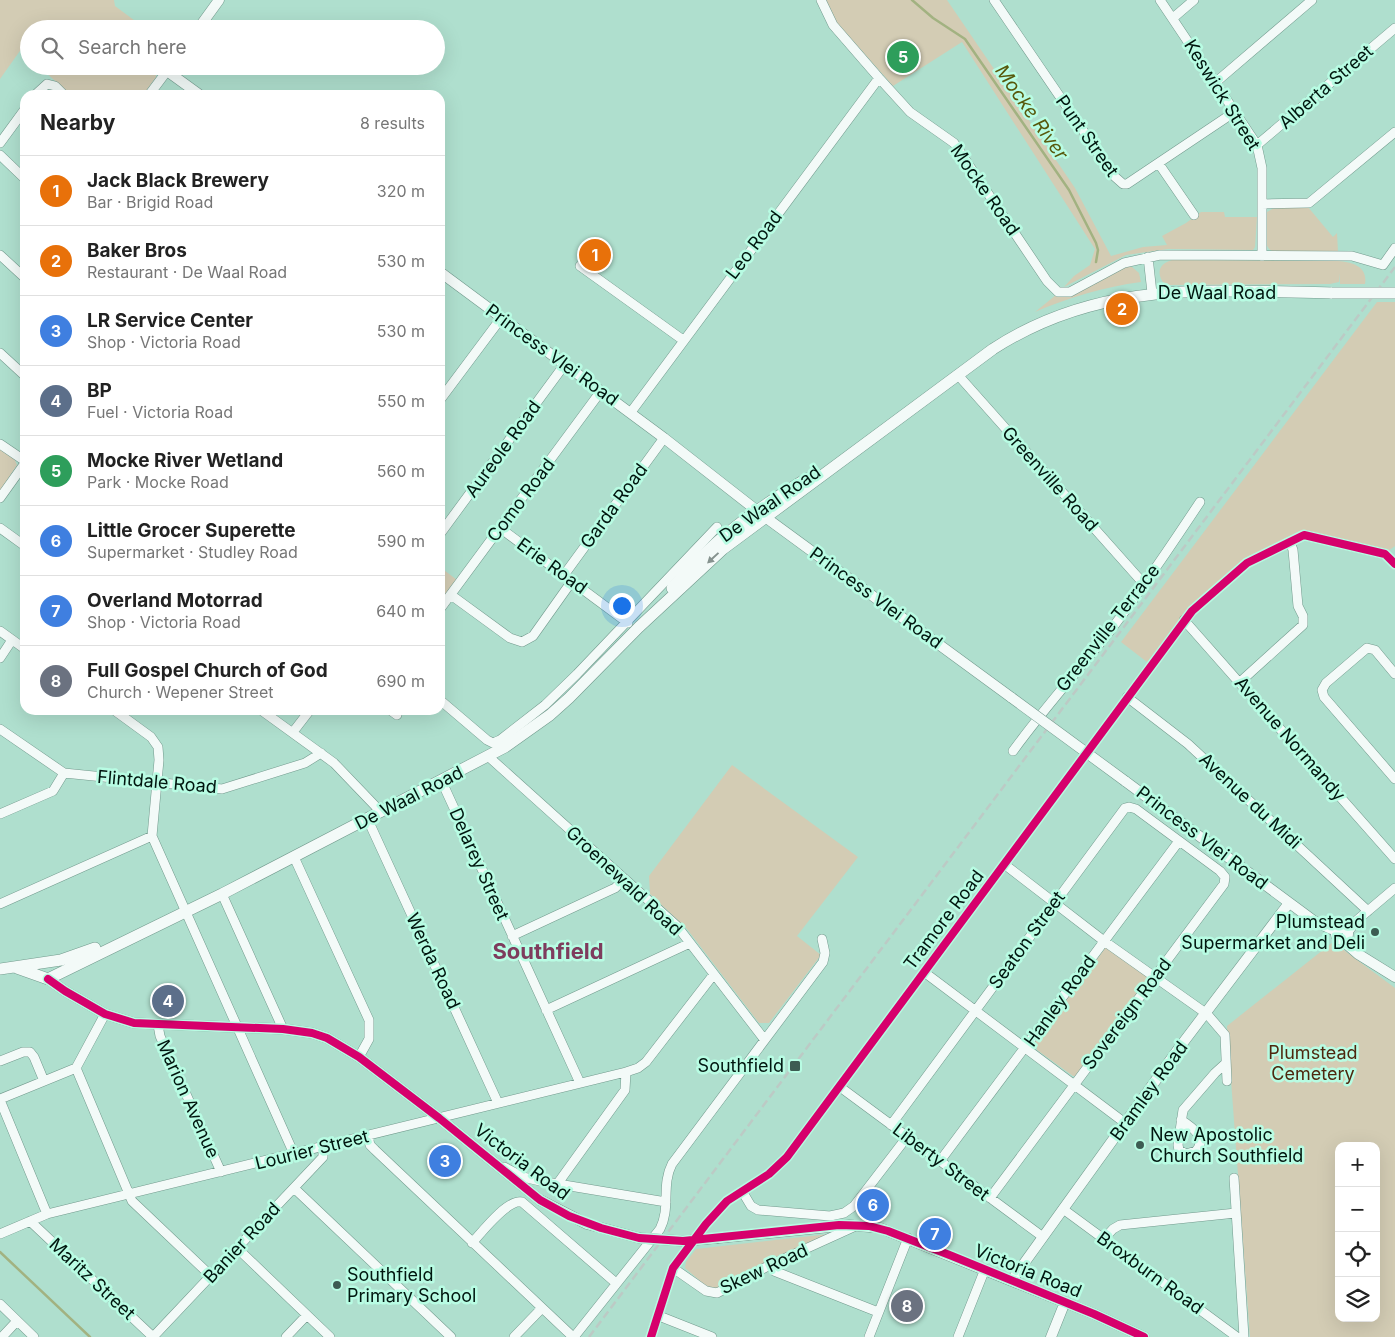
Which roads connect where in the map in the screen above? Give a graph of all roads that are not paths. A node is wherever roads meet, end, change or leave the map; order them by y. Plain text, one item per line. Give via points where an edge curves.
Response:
1 (219, 0) edge
2 (821, 0) edge
3 (994, 0) edge
4 (1160, 0) edge
5 (1194, 0) edge
6 (1312, 0) edge
7 (1172, 18) junction
8 (205, 20) edge
9 (1395, 28) edge
10 (163, 75) edge
11 (176, 75) edge
12 (878, 78) junction
13 (1216, 82) junction
14 (40, 90) edge
15 (59, 90) edge
16 (152, 90) edge
17 (194, 90) edge
18 (1236, 111) junction
19 (20, 116) edge
20 (1395, 132) edge
21 (0, 143) edge
22 (1257, 145) junction
23 (0, 155) edge
24 (1159, 164) junction
25 (20, 174) edge
26 (1262, 204) junction
27 (1194, 215) dead end
28 (1395, 248) edge
29 (0, 255) edge
30 (1262, 256) junction
31 (1148, 257) junction
32 (580, 266) dead end
33 (20, 273) edge
34 (445, 276) edge
35 (1152, 293) junction
36 (1395, 293) edge
37 (502, 317) junction
38 (683, 340) junction
39 (0, 353) edge
40 (565, 364) junction
41 (20, 371) edge
42 (958, 375) junction
43 (601, 391) junction
44 (445, 393) edge
45 (630, 412) junction
46 (664, 438) junction
47 (0, 444) edge
48 (20, 458) edge
49 (20, 469) edge
50 (0, 498) edge
51 (1200, 502) dead end
52 (761, 513) junction
53 (445, 527) edge
54 (717, 527) dead end
55 (0, 528) edge
56 (500, 528) junction
57 (20, 542) edge
58 (1290, 542) junction
59 (1395, 564) edge
60 (564, 575) junction
61 (572, 581) junction
62 (1144, 583) junction
63 (451, 594) junction
64 (445, 602) edge
65 (1184, 620) junction
66 (634, 625) junction
67 (0, 631) edge
68 (12, 640) junction
69 (20, 646) edge
70 (0, 658) edge
71 (1395, 674) edge
72 (1240, 682) junction
73 (1127, 697) junction
74 (445, 704) edge
75 (121, 715) edge
76 (268, 715) edge
77 (306, 715) edge
78 (0, 729) edge
79 (293, 732) junction
80 (1013, 751) dead end
81 (321, 753) junction
82 (489, 757) junction
83 (64, 773) junction
84 (1395, 778) edge
85 (442, 782) junction
86 (156, 784) junction
87 (381, 812) junction
88 (0, 814) edge
89 (368, 820) junction
90 (152, 836) junction
91 (1179, 841) junction
92 (294, 857) junction
93 (1395, 859) edge
94 (1004, 864) junction
95 (625, 879) junction
96 (1395, 888) edge
97 (222, 894) junction
98 (1055, 903) junction
99 (1289, 903) junction
100 (0, 904) edge
101 (184, 911) junction
102 (1368, 911) junction
103 (150, 927) junction
104 (1343, 933) junction
105 (512, 936) junction
106 (822, 939) dead end
107 (1104, 941) junction
108 (690, 943) junction
109 (55, 961) junction
110 (5, 968) edge
111 (924, 972) junction
112 (714, 974) junction
113 (1155, 976) junction
114 (1395, 976) edge
115 (48, 978) junction
116 (546, 1010) junction
117 (975, 1011) junction
118 (105, 1014) junction
119 (1207, 1014) junction
120 (158, 1025) junction
121 (237, 1027) junction
122 (283, 1029) junction
123 (764, 1039) junction
124 (1025, 1048) junction
125 (359, 1057) junction
126 (0, 1061) edge
127 (1226, 1063) junction
128 (76, 1068) junction
129 (626, 1072) junction
130 (44, 1081) junction
131 (1227, 1081) dead end
132 (580, 1083) junction
133 (1075, 1084) junction
134 (840, 1087) junction
135 (0, 1100) edge
136 (498, 1103) junction
137 (440, 1118) junction
138 (1181, 1120) dead end
139 (1126, 1123) junction
140 (891, 1125) junction
141 (368, 1136) junction
142 (907, 1137) junction
143 (323, 1147) junction
144 (294, 1154) junction
145 (940, 1161) junction
146 (501, 1166) junction
147 (221, 1172) junction
148 (1234, 1178) dead end
149 (558, 1182) junction
150 (294, 1188) junction
151 (742, 1191) junction
152 (129, 1195) junction
153 (990, 1198) junction
154 (666, 1202) junction
155 (1063, 1209) junction
156 (1236, 1213) junction
157 (47, 1214) junction
158 (30, 1221) junction
159 (858, 1225) junction
160 (0, 1234) edge
161 (1043, 1237) junction
162 (908, 1238) junction
163 (1104, 1239) junction
164 (472, 1243) junction
165 (237, 1248) junction
166 (770, 1265) junction
167 (673, 1268) junction
168 (985, 1269) junction
169 (211, 1276) junction
170 (1012, 1280) junction
171 (616, 1283) junction
172 (1065, 1302) junction
173 (0, 1304) edge
174 (542, 1308) junction
175 (878, 1312) junction
176 (307, 1315) junction
177 (659, 1316) junction
178 (17, 1321) junction
179 (2, 1337) edge
180 (34, 1337) edge
181 (153, 1337) edge
182 (286, 1337) edge
183 (330, 1337) edge
184 (451, 1337) edge
185 (514, 1337) edge
186 (574, 1337) edge
187 (651, 1337) edge
188 (712, 1337) edge
189 (869, 1337) edge
190 (958, 1337) edge
191 (1051, 1337) edge
192 (1144, 1337) edge
193 (1237, 1337) edge
194 (1244, 1337) edge

1 - 8 street
2 - 12 street, Mocke Road via 832,25
3 - 24 street, Punt Street via 1119,182 1127,184
4 - 7 street, Keswick Street
5 - 7 street
6 - 13 street
7 - 13 street, Keswick Street
9 - 22 street, Alberta Street
10 - 16 street
11 - 17 street
12 - 31 street, Mocke Road via 910,112 954,143 1054,290 1070,292 1124,264
12 - 38 street, Leo Road
13 - 18 street, Keswick Street
14 - 15 street via 47,84
18 - 22 street, Keswick Street
18 - 24 street, Punt Street
19 - 21 street
20 - 26 street via 1309,203
22 - 26 street, Keswick Street via 1262,168
23 - 25 street
24 - 27 street
26 - 30 street, Keswick Street
28 - 30 street, Mocke Road via 1383,265 1352,256
29 - 33 street
30 - 31 street, Mocke Road
31 - 35 street
32 - 38 street
34 - 37 street, Princess Vlei Road
35 - 36 main road, De Waal Road, bridge
35 - 42 main road, De Waal Road via 1100,302 1046,319 1004,342
37 - 40 street, Princess Vlei Road
37 - 44 street
38 - 45 street, Leo Road
39 - 41 street
40 - 43 street, Princess Vlei Road
40 - 53 street, Aureole Road
42 - 52 main road, De Waal Road via 871,439
42 - 62 street, Greenville Road
43 - 45 street, Princess Vlei Road
43 - 56 street, Como Road
45 - 46 street, Princess Vlei Road
46 - 52 street, Princess Vlei Road
46 - 60 street, Garda Road
47 - 48 street
49 - 50 street
51 - 62 street, Greenville Terrace
52 - 66 main road, De Waal Road via 724,549
52 - 99 street, Princess Vlei Road, bridge
54 - 66 street
55 - 57 street
56 - 60 street, Erie Road
56 - 63 street, Como Road
58 - 59 street, Tramore Road via 1310,535 1383,553
58 - 65 street, Tramore Road via 1239,569
58 - 72 street via 1303,624
60 - 61 street, Erie Road
61 - 63 street via 535,633 522,642 510,638
61 - 66 street, Erie Road
62 - 80 street, Greenville Terrace
63 - 64 street, Como Road
65 - 72 street, Avenue Normandy
65 - 73 street, Tramore Road
66 - 74 street via 545,705 493,743
66 - 82 main road, De Waal Road via 550,715
67 - 68 street
68 - 69 street
68 - 70 street
71 - 84 street via 1375,650 1367,648 1322,690 1324,697
72 - 93 street, Avenue Normandy
73 - 94 street, Tramore Road
73 - 102 street, Avenue du Midi via 1188,744
75 - 86 street via 151,737 158,747
76 - 79 street
77 - 79 street
78 - 83 street, Flintdale Road
79 - 81 street
81 - 86 street, Flintdale Road via 304,764 222,789
81 - 87 street via 341,769
82 - 85 main road, De Waal Road
82 - 95 street, Groenewald Road
83 - 86 street, Flintdale Road
83 - 88 street via 54,790
85 - 87 main road, De Waal Road
85 - 105 street, Delarey Street
86 - 90 street
87 - 89 main road, De Waal Road
89 - 92 main road, De Waal Road
89 - 136 street, Werda Road
90 - 100 street
90 - 101 street
91 - 98 street, Seaton Street via 1136,809 1125,808
91 - 107 street, Hanley Road
91 - 113 street, Sovereign Road via 1220,871 1225,881
92 - 97 main road, De Waal Road
92 - 125 street via 368,1020 369,1039
94 - 98 street
94 - 111 street, Tramore Road
95 - 105 street via 615,888
95 - 108 street, Groenewald Road via 677,926
96 - 102 street
97 - 101 main road, De Waal Road
97 - 122 street
98 - 107 street
98 - 117 street, Seaton Street
99 - 104 street, Princess Vlei Road via 1314,921
99 - 119 street, Bramley Road
101 - 103 main road, De Waal Road
101 - 121 street
102 - 104 street
103 - 109 main road, De Waal Road
103 - 115 main road, De Waal Road
104 - 114 street, Princess Vlei Road via 1354,952
105 - 116 street, Delarey Street
106 - 123 street via 823,962
107 - 113 street
107 - 124 street, Hanley Road
108 - 112 street, Groenewald Road
108 - 116 street
109 - 110 main road, De Waal Road
109 - 115 main road
110 - 115 main road, Victoria Road
111 - 117 street
111 - 134 street, Tramore Road
112 - 123 street, Groenewald Road
112 - 129 street, Lourier Street via 646,1062
113 - 119 street
113 - 133 street, Sovereign Road
115 - 118 street, Victoria Road
116 - 132 street, Delarey Street
117 - 124 street
117 - 140 street, Seaton Street
118 - 120 street, Victoria Road via 134,1024
118 - 128 street
119 - 127 street via 1224,1032
119 - 139 street, Bramley Road
120 - 121 street, Victoria Road
120 - 147 street, Marion Avenue
121 - 122 street, Victoria Road
121 - 144 street
122 - 125 street, Victoria Road via 327,1038
123 - 154 street via 672,1164 665,1184
124 - 133 street
124 - 145 street, Hanley Road
125 - 137 street, Victoria Road
126 - 130 street via 30,1052
127 - 131 street
127 - 138 street via 1183,1110
128 - 130 street
128 - 152 street
129 - 132 street, Lourier Street
129 - 149 street via 625,1090
130 - 135 street
132 - 136 street, Lourier Street
133 - 139 street
133 - 153 street, Sovereign Road
134 - 140 street, Liberty Street
134 - 151 street, Tramore Road via 787,1157 769,1174
135 - 157 street
136 - 137 street, Lourier Street
137 - 141 street, Lourier Street
137 - 146 street, Victoria Road
139 - 155 street, Bramley Road
140 - 142 street, Liberty Street
141 - 143 street, Lourier Street
141 - 164 street via 374,1150
142 - 145 street, Liberty Street
142 - 151 street via 856,1204 841,1214 830,1216 758,1210 751,1206
143 - 144 street, Lourier Street
143 - 150 street, Banier Road via 323,1157
144 - 147 street, Lourier Street
145 - 153 street, Liberty Street
146 - 149 street, Victoria Road via 523,1177
146 - 159 street, Victoria Road, bridge via 540,1200 569,1216 639,1238 683,1241
147 - 152 street, Lourier Street
148 - 156 street
149 - 154 street, Victoria Road via 571,1187
150 - 165 street, Banier Road
150 - 184 street
151 - 167 street, Tramore Road via 716,1211
152 - 157 street, Lourier Street
152 - 169 street
153 - 161 street, Liberty Street
154 - 171 street via 660,1229
155 - 161 street, Bramley Road
155 - 163 street, Broxburn Road
156 - 163 street via 1120,1225
156 - 194 street
157 - 158 street, Lourier Street
158 - 160 street, Lourier Street
158 - 181 street, Maritz Street
159 - 162 street, Victoria Road via 880,1228
159 - 166 street, Skew Road
161 - 170 street, Bramley Road
162 - 168 street, Victoria Road
162 - 175 street
163 - 193 street, Broxburn Road
164 - 171 street via 505,1208 518,1201 529,1206
164 - 174 street
165 - 169 street, Banier Road
165 - 176 street
166 - 167 street, Skew Road via 714,1293
166 - 175 street via 774,1271
167 - 177 street, Tramore Road
168 - 170 street, Victoria Road
168 - 190 street
169 - 181 street, Banier Road
170 - 172 street, Victoria Road
171 - 186 street
172 - 191 street
172 - 192 street, Victoria Road
173 - 178 street
174 - 185 street
174 - 186 street
175 - 189 street
176 - 182 street
176 - 183 street
177 - 187 street, Tramore Road
177 - 188 street
178 - 179 street
178 - 180 street

